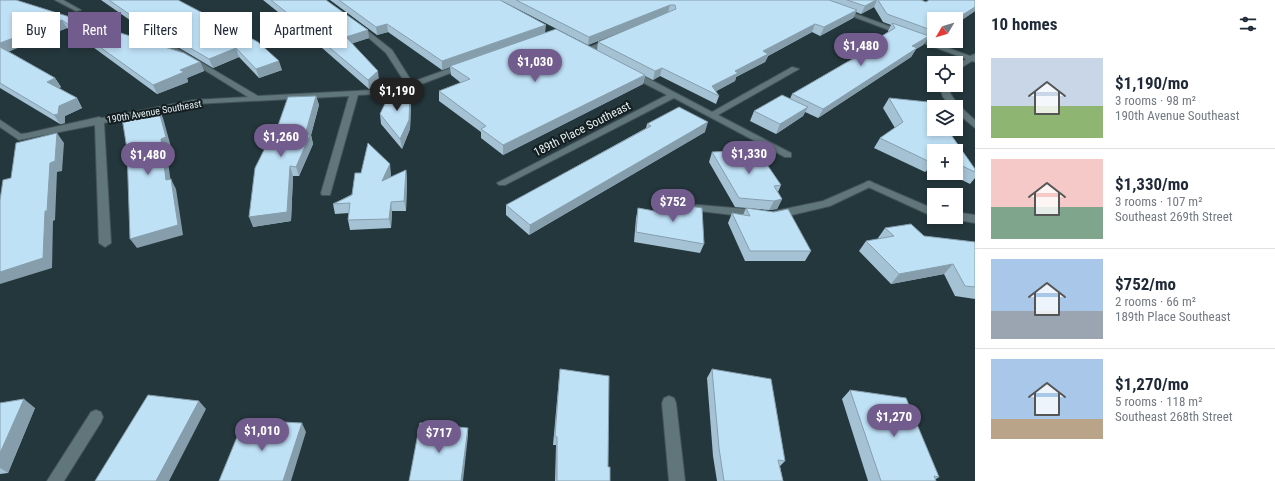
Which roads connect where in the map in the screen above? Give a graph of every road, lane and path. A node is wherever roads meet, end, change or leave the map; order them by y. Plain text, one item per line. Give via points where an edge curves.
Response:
1 (58, 0) edge
2 (812, 0) edge
3 (78, 10) dead end
4 (352, 21) edge
5 (615, 38) edge
6 (173, 48) edge
7 (600, 57) edge
8 (974, 58) edge
9 (476, 62) edge
10 (963, 65) edge
11 (620, 67) edge
12 (795, 69) dead end
13 (411, 86) junction
14 (354, 94) junction
15 (674, 95) junction
16 (256, 98) junction
17 (963, 114) edge
18 (712, 115) junction
19 (99, 120) junction
20 (0, 123) edge
21 (975, 126) edge
22 (788, 155) dead end
23 (502, 183) dead end
24 (326, 193) dead end
25 (684, 207) edge
26 (927, 210) edge
27 (963, 217) edge
28 (975, 219) edge
29 (105, 243) dead end
30 (669, 403) dead end
31 (96, 417) dead end
32 (55, 481) edge
33 (677, 481) edge

1 - 3 street
2 - 8 street
4 - 13 street via 389,52
5 - 7 street via 584,48
6 - 16 street
8 - 10 street
9 - 13 street, 190th Avenue Southeast
11 - 15 street
12 - 18 street
13 - 14 street, 190th Avenue Southeast via 396,91
14 - 16 street, 190th Avenue Southeast
14 - 24 street
15 - 18 street
15 - 23 street, 189th Place Southeast
16 - 19 street, 190th Avenue Southeast via 194,102
17 - 21 street
18 - 22 street
19 - 20 street, 190th Avenue Southeast via 19,137
19 - 29 street, 190th Avenue Southeast
25 - 26 street via 769,216 826,204 869,184
27 - 28 street
30 - 33 street
31 - 32 street

